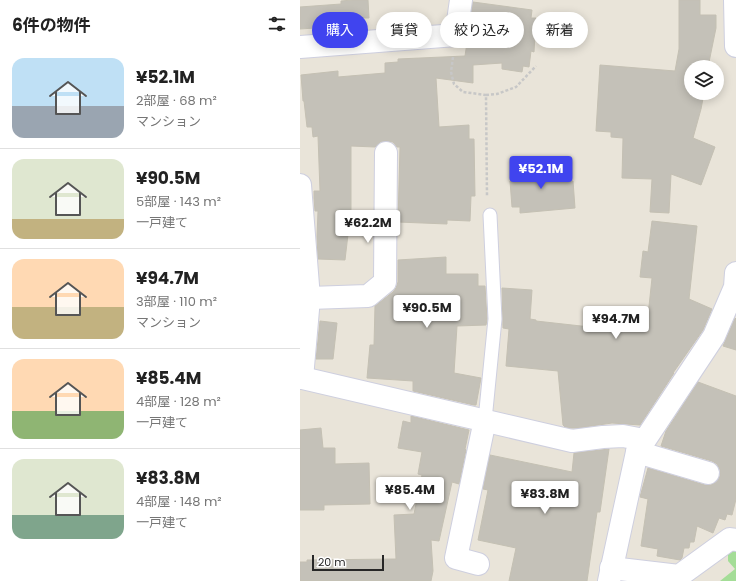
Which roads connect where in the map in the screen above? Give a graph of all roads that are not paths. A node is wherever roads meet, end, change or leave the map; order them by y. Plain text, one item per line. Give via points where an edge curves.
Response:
1 (461, 0) edge
2 (735, 0) edge
3 (736, 46) edge
4 (300, 47) edge
5 (386, 153) dead end
6 (300, 185) edge
7 (490, 215) road end
8 (736, 272) edge
9 (309, 298) junction
10 (301, 378) edge
11 (485, 420) junction
12 (640, 446) junction
13 (708, 474) dead end
14 (736, 540) edge
15 (478, 564) dead end
16 (610, 575) edge

1 - 4 street via 456,35
2 - 3 street
5 - 9 street via 385,282 368,296
6 - 9 street
7 - 11 lane via 495,319
8 - 12 street via 735,287 714,336
9 - 10 street
10 - 11 street
11 - 12 street via 572,441 624,436
11 - 15 street via 448,556
12 - 13 street
12 - 16 street
14 - 16 street via 730,539 714,563 679,576

